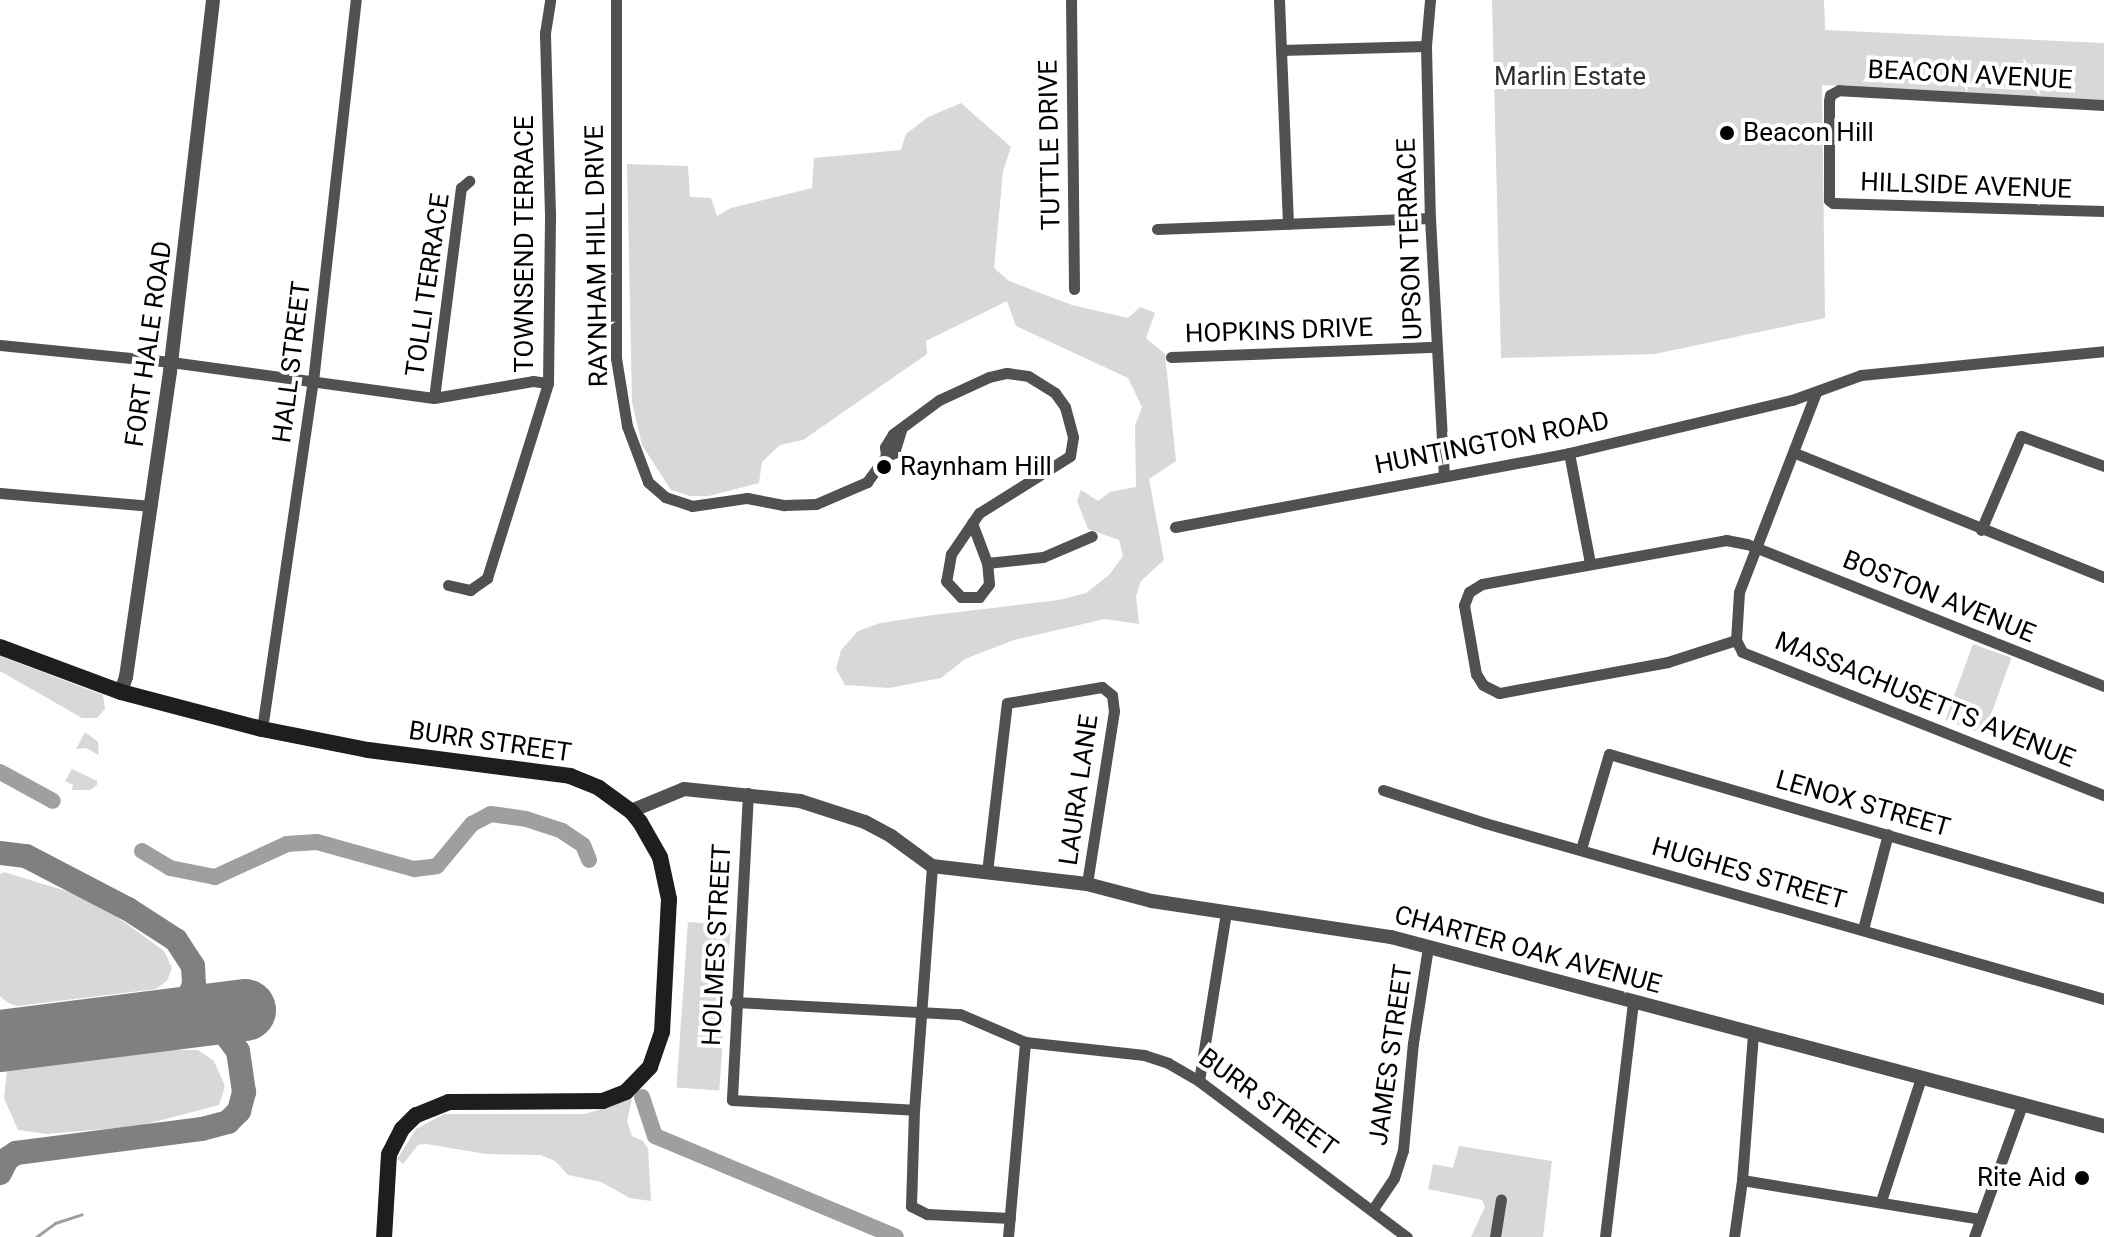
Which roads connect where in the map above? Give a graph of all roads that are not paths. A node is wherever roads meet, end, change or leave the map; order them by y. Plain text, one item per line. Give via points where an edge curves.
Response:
1 (213, 0) edge
2 (356, 0) edge
3 (550, 0) edge
4 (616, 0) edge
5 (1071, 0) edge
6 (1279, 0) edge
7 (1430, 0) edge
8 (1426, 46) junction
9 (1281, 50) junction
10 (2104, 105) edge
11 (469, 181) dead end
12 (1829, 200) joint
13 (2104, 211) edge
14 (1430, 218) junction
15 (1288, 224) junction
16 (1157, 229) dead end
17 (1074, 289) dead end
18 (0, 345) edge
19 (1436, 347) junction
20 (2104, 351) edge
21 (1171, 357) dead end
22 (171, 362) junction
23 (313, 381) junction
24 (548, 383) junction
25 (1816, 392) junction
26 (434, 398) junction
27 (1569, 453) junction
28 (1795, 453) junction
29 (2104, 466) edge
30 (1444, 476) junction
31 (0, 493) edge
32 (151, 506) junction
33 (972, 523) junction
34 (1175, 527) dead end
35 (1981, 530) junction
36 (1092, 536) dead end
37 (1758, 549) junction
38 (987, 563) junction
39 (1590, 563) junction
40 (2104, 577) edge
41 (448, 585) dead end
42 (1736, 640) junction
43 (0, 647) edge
44 (2104, 686) edge
45 (121, 692) junction
46 (262, 729) junction
47 (1383, 790) dead end
48 (748, 793) junction
49 (2104, 795) edge
50 (631, 811) junction
51 (1888, 834) junction
52 (1581, 849) junction
53 (932, 866) junction
54 (987, 872) junction
55 (1087, 884) junction
56 (2104, 898) edge
57 (1226, 912) junction
58 (1863, 929) junction
59 (1428, 947) junction
60 (2104, 999) edge
61 (735, 1002) junction
62 (1633, 1002) junction
63 (922, 1013) junction
64 (1753, 1034) junction
65 (1025, 1042) junction
66 (1921, 1078) junction
67 (1199, 1081) junction
68 (2022, 1105) junction
69 (914, 1110) junction
70 (2104, 1126) edge
71 (1742, 1180) junction
72 (1501, 1199) dead end
73 (1881, 1201) junction
74 (1373, 1209) junction
75 (1010, 1218) junction
76 (1980, 1219) junction
77 (384, 1237) edge
78 (1008, 1237) edge
79 (1407, 1237) edge
80 (1495, 1237) edge
81 (1605, 1237) edge
82 (1734, 1237) edge
83 (1974, 1237) edge

1 - 22 street, FORT HALE ROAD
2 - 23 street, HALL STREET
3 - 24 street, TOWNSEND TERRACE via 545,18
4 - 33 street, RAYNHAM HILL DRIVE via 616,358 627,426 648,482 665,497 692,506 747,498 801,506 839,497 867,482 886,456 885,447 919,412 989,377 1028,376 1060,399 1072,426 1070,456 979,513
5 - 17 street, TUTTLE DRIVE
6 - 9 street
7 - 8 street, UPSON TERRACE
8 - 9 street
8 - 14 street, UPSON TERRACE
9 - 15 street
10 - 12 street, BEACON AVENUE via 1834,92 1829,101
11 - 26 street, TOLLI TERRACE via 461,188
12 - 13 street, HILLSIDE AVENUE
14 - 15 street
14 - 19 street, UPSON TERRACE
15 - 16 street
18 - 22 street
19 - 21 street, HOPKINS DRIVE
19 - 30 street, UPSON TERRACE
20 - 25 street, HUNTINGTON ROAD via 1861,375
22 - 23 street
22 - 32 street, FORT HALE ROAD
23 - 26 street
23 - 46 street, HALL STREET
24 - 26 street
24 - 41 street, TOWNSEND TERRACE via 487,578 470,590
25 - 27 street, HUNTINGTON ROAD
25 - 28 street
27 - 30 street, HUNTINGTON ROAD
27 - 39 street
28 - 35 street
28 - 37 street
29 - 35 street via 2021,436
30 - 34 street, HUNTINGTON ROAD
31 - 32 street
32 - 45 street, FORT HALE ROAD
33 - 38 street
33 - 38 street, RAYNHAM HILL DRIVE via 947,564 949,587 961,597 984,595
35 - 40 street
36 - 38 street via 1043,557
37 - 39 street, BOSTON AVENUE via 1714,539
37 - 42 street via 1739,592
37 - 44 street, BOSTON AVENUE
39 - 42 street, BOSTON AVENUE via 1482,584 1469,592 1464,617 1483,685 1506,694 1668,662
42 - 49 street, MASSACHUSETTS AVENUE via 1742,652
43 - 45 main road, BURR STREET
45 - 46 main road, BURR STREET
46 - 50 main road, BURR STREET via 368,750 552,771 586,781
47 - 52 street, HUGHES STREET
48 - 50 street via 684,789
48 - 53 street via 836,810 891,836
48 - 61 street, HOLMES STREET
50 - 77 main road via 655,848 668,889 662,1032 650,1067 626,1092 603,1101 449,1102 416,1115 389,1154
51 - 52 street, LENOX STREET via 1609,754
51 - 56 street, LENOX STREET
51 - 58 street
52 - 58 street, HUGHES STREET
53 - 54 street, CHARTER OAK AVENUE
53 - 63 street
54 - 55 street, CHARTER OAK AVENUE
54 - 55 street, LAURA LANE via 1007,703 1102,687 1112,695 1114,711
55 - 57 street, CHARTER OAK AVENUE
57 - 59 street, CHARTER OAK AVENUE
57 - 67 street
58 - 60 street, HUGHES STREET
59 - 62 street, CHARTER OAK AVENUE
59 - 74 street, JAMES STREET via 1403,1150 1394,1178
61 - 63 street, BURR STREET
61 - 69 street, HOLMES STREET via 732,1100
62 - 64 street, CHARTER OAK AVENUE
62 - 81 street
63 - 65 street, BURR STREET via 960,1014
63 - 69 street
64 - 66 street, CHARTER OAK AVENUE
64 - 71 street
65 - 67 street, BURR STREET via 1144,1055
65 - 75 street
66 - 68 street, CHARTER OAK AVENUE
66 - 73 street
67 - 74 street, BURR STREET
68 - 70 street, CHARTER OAK AVENUE
68 - 76 street
69 - 75 street via 910,1201 921,1213
71 - 73 street
71 - 82 street
72 - 80 street
73 - 76 street
74 - 79 street, BURR STREET
75 - 78 street
76 - 83 street

